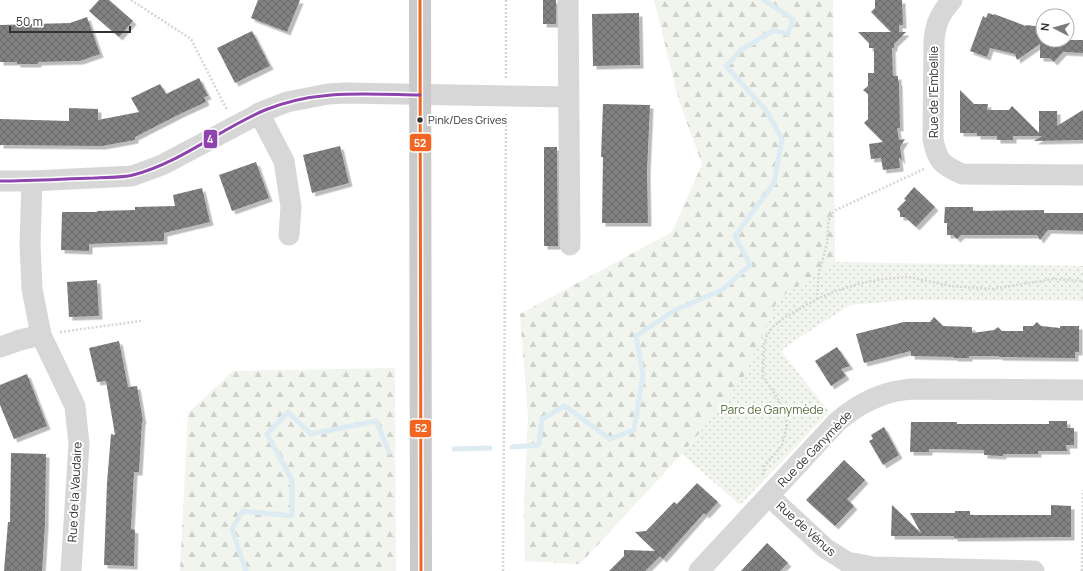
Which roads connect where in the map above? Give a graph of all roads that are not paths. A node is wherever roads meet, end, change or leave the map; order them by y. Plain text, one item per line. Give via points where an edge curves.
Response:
1 (420, 0) edge
2 (568, 0) edge
3 (952, 0) edge
4 (420, 95) junction
5 (569, 97) junction
6 (259, 113) junction
7 (1083, 175) edge
8 (0, 181) edge
9 (32, 181) junction
10 (289, 235) dead end
11 (570, 245) dead end
12 (42, 335) junction
13 (0, 347) edge
14 (1083, 390) edge
15 (769, 496) junction
16 (71, 571) edge
17 (421, 571) edge
18 (699, 571) edge
19 (1034, 571) edge

1 - 4 main road
2 - 5 street
3 - 7 street, Rue de l'Embellie via 935,25 933,139 940,161 962,174
4 - 5 street
4 - 6 street via 328,94 287,102
4 - 17 main road
5 - 11 street
6 - 9 street via 162,165 132,176
6 - 10 street via 284,161 291,207
8 - 9 street
9 - 12 street, Rue de la Vaudaire via 32,290
12 - 13 street
12 - 16 street, Rue de la Vaudaire via 75,406 79,444
14 - 15 street, Rue de Ganymède via 912,389 888,393 868,401 843,418
15 - 18 street, Rue de Ganymède
15 - 19 street, Rue de Vénus via 825,548 853,564 874,567

